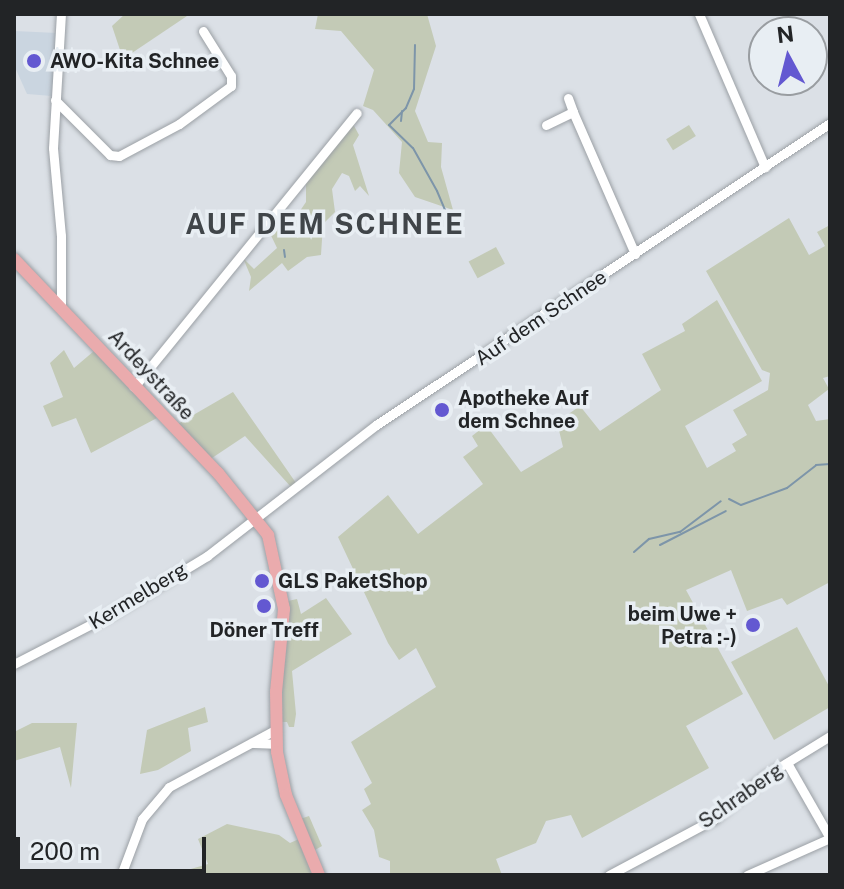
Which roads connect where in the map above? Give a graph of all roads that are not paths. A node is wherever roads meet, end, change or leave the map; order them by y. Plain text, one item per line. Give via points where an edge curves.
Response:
1 (61, 14) edge
2 (699, 14) edge
3 (203, 31) dead end
4 (568, 98) dead end
5 (55, 100) junction
6 (573, 112) junction
7 (357, 113) dead end
8 (830, 123) edge
9 (546, 125) dead end
10 (765, 167) junction
11 (635, 254) junction
12 (14, 259) edge
13 (61, 309) junction
14 (134, 387) junction
15 (257, 519) junction
16 (14, 664) edge
17 (830, 736) edge
18 (275, 737) junction
19 (787, 763) junction
20 (830, 838) edge
21 (121, 875) edge
22 (319, 875) edge
23 (609, 875) edge
24 (747, 875) edge

1 - 5 street
2 - 10 street
3 - 5 street via 231,76 231,86 179,124 116,157
4 - 6 street
5 - 13 street via 53,169 65,304
6 - 9 street
6 - 11 street
7 - 14 street
8 - 10 street, Auf dem Schnee
10 - 11 street, Auf dem Schnee
11 - 15 street, Auf dem Schnee via 376,425
12 - 13 main road, Ardeystraße
13 - 14 main road, Ardeystraße
14 - 15 main road, Ardeystraße
15 - 16 street, Kermelberg via 113,613
15 - 18 main road, Ardeystraße via 276,556 284,609
17 - 19 street, Schraberg
18 - 21 street via 188,773 163,792 142,819
18 - 22 main road, Ardeystraße via 286,795
19 - 20 street
19 - 23 street, Schraberg via 714,819
20 - 24 street

